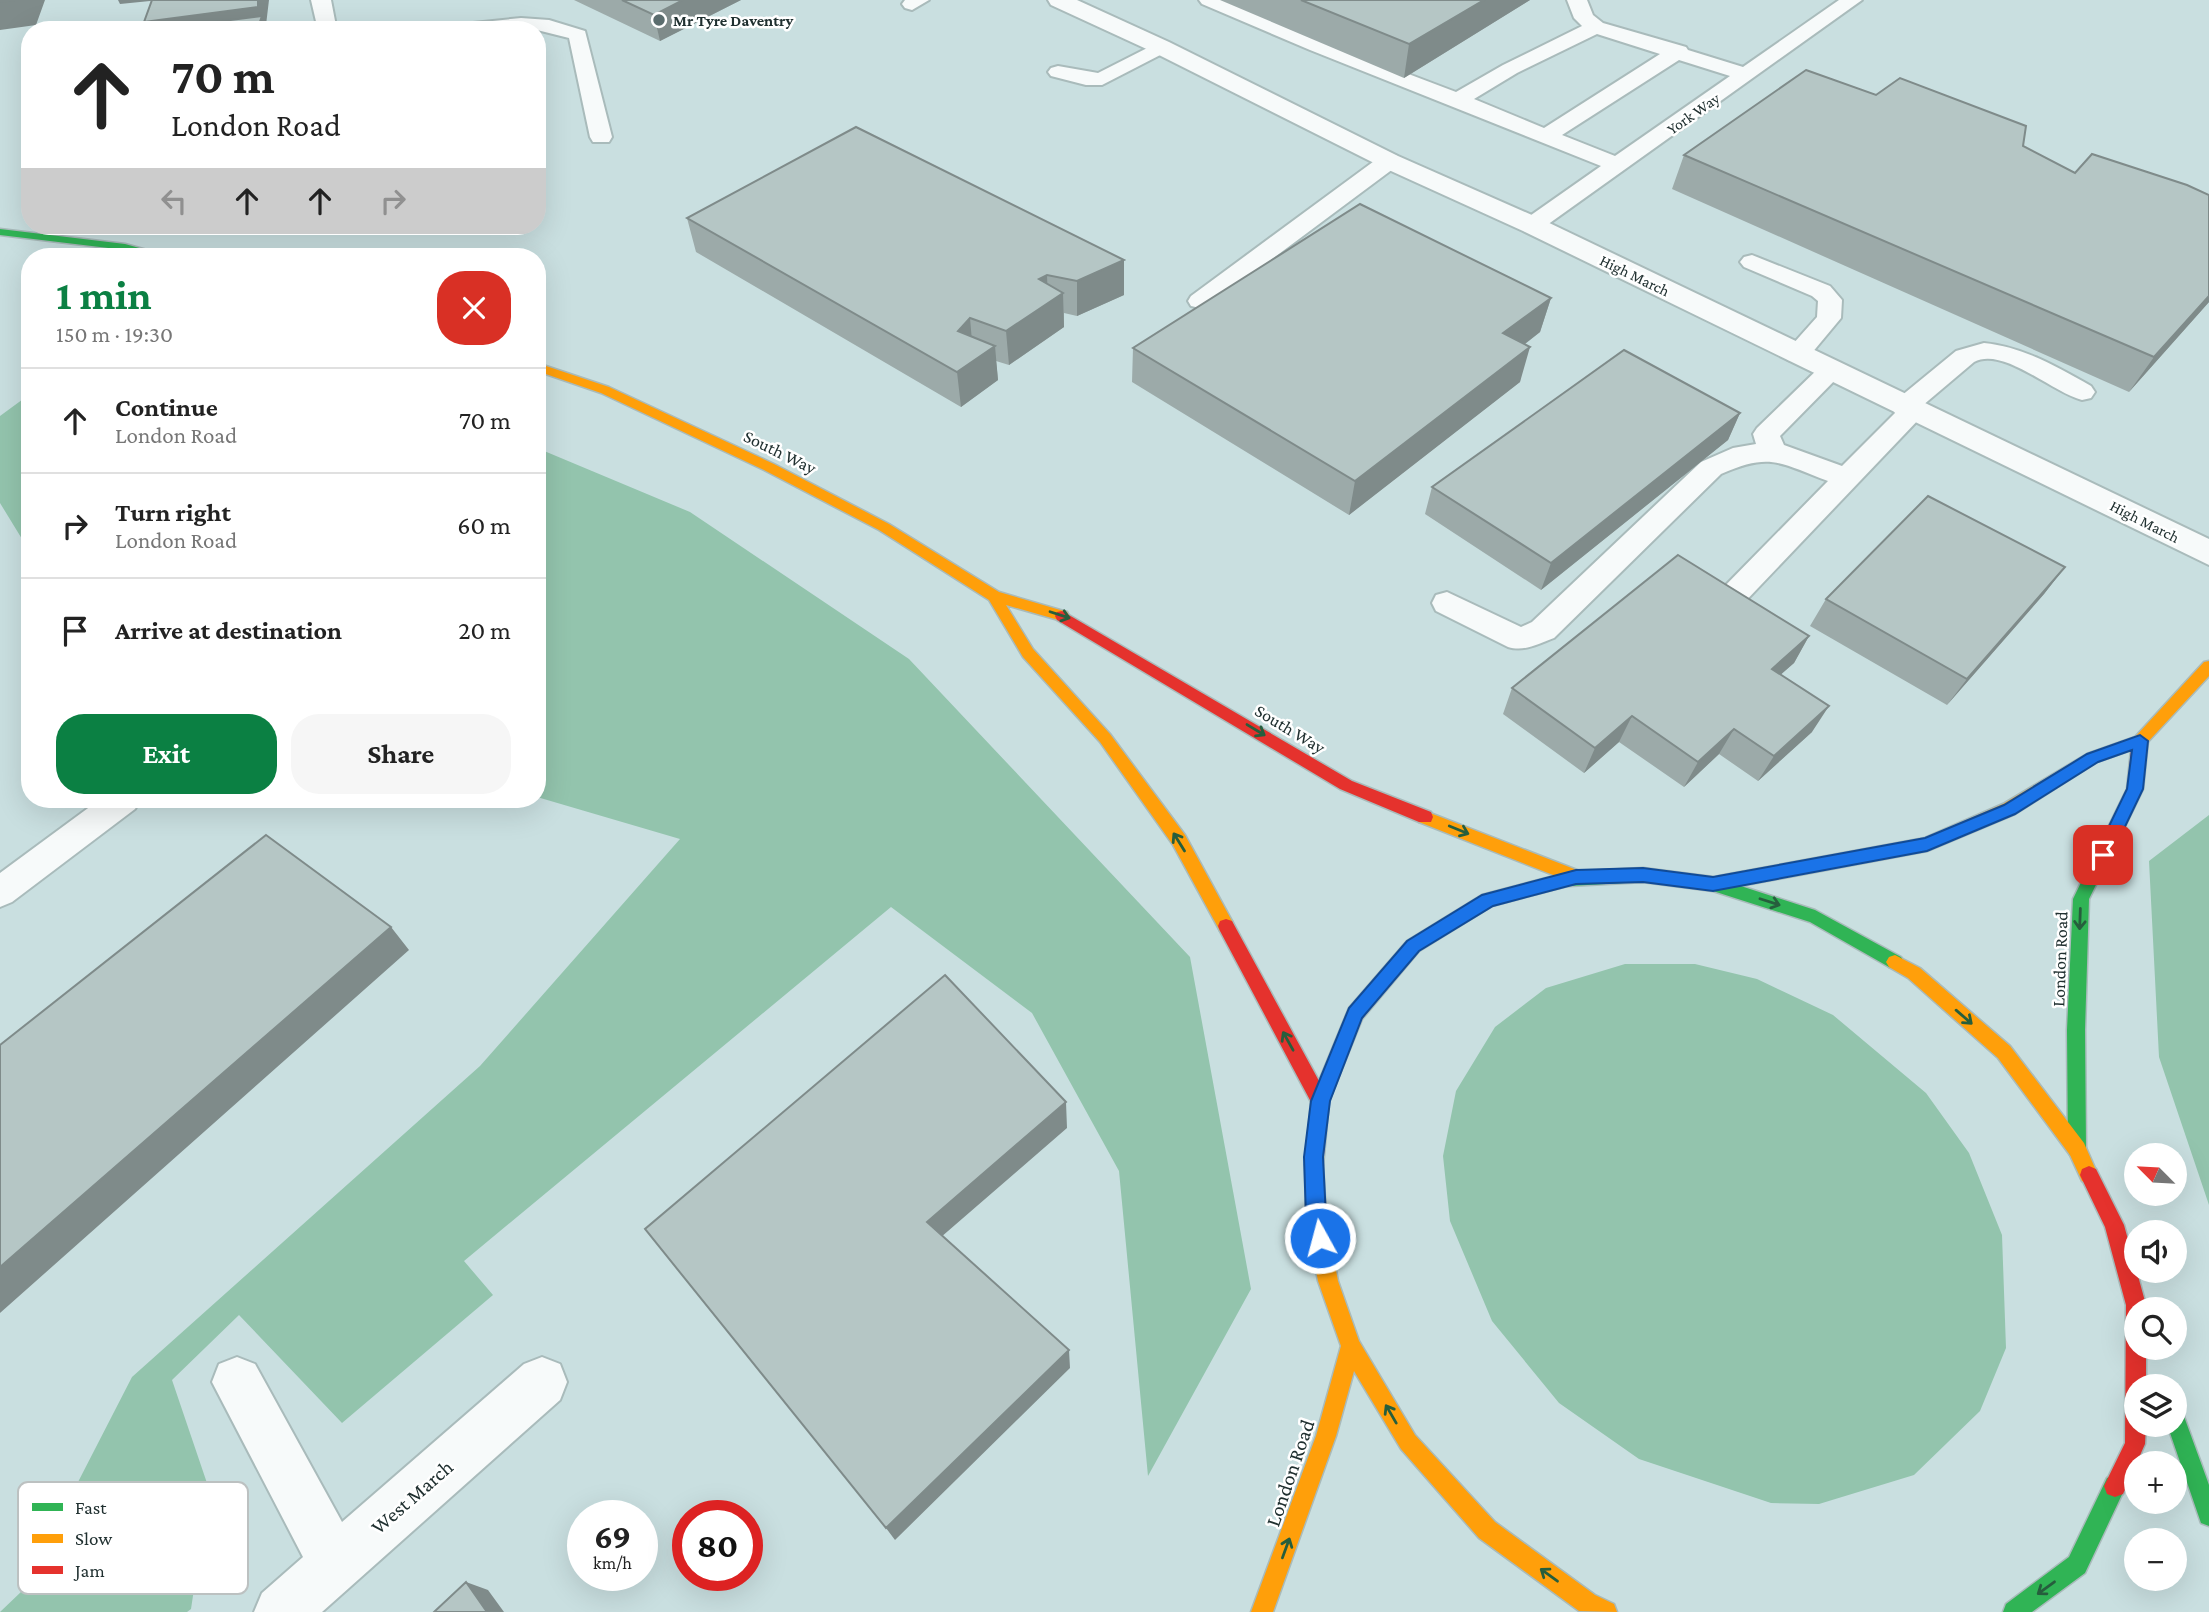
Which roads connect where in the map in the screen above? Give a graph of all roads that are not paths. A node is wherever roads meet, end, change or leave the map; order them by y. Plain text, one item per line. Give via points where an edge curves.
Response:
1 (321, 0) edge
2 (1059, 0) edge
3 (1209, 0) edge
4 (1577, 0) edge
5 (1852, 0) edge
6 (325, 21) edge
7 (546, 24) edge
8 (1596, 27) junction
9 (1161, 47) junction
10 (1679, 51) junction
11 (1058, 72) dead end
12 (1747, 75) junction
13 (1458, 100) junction
14 (1546, 136) junction
15 (601, 137) dead end
16 (1389, 161) junction
17 (1618, 165) junction
18 (1532, 225) junction
19 (0, 232) edge
20 (21, 235) edge
21 (25, 235) edge
22 (129, 248) edge
23 (1752, 262) dead end
24 (1200, 301) dead end
25 (1797, 354) junction
26 (546, 370) edge
27 (1831, 371) junction
28 (2082, 392) dead end
29 (1908, 409) junction
30 (1773, 451) junction
31 (1847, 478) junction
32 (2209, 553) edge
33 (994, 596) junction
34 (1728, 601) edge
35 (1447, 603) dead end
36 (2209, 666) edge
37 (2140, 741) junction
38 (112, 808) edge
39 (1576, 877) junction
40 (1713, 884) junction
41 (0, 892) edge
42 (1321, 1101) junction
43 (2077, 1149) junction
44 (2134, 1297) edge
45 (1352, 1346) junction
46 (2136, 1360) edge
47 (237, 1382) dead end
48 (542, 1382) dead end
49 (2182, 1437) edge
50 (2209, 1516) edge
51 (337, 1564) junction
52 (1587, 1603) junction
53 (1566, 1609) dead end
54 (281, 1612) edge
55 (1262, 1612) edge
56 (1606, 1612) edge
57 (2014, 1612) edge

1 - 6 lane
2 - 9 street, High March
3 - 13 lane
4 - 8 lane via 1584,18
5 - 12 lane, York Way
7 - 15 lane via 578,34
8 - 10 lane
8 - 13 lane
9 - 11 lane via 1102,79
9 - 16 street, High March
10 - 12 lane
10 - 14 lane
12 - 17 lane, York Way
13 - 14 lane
14 - 17 lane
16 - 18 street, High March
16 - 24 lane
17 - 18 lane, York Way
18 - 25 street, High March
19 - 20 main road
21 - 22 main road
23 - 25 lane via 1821,291 1830,300 1829,318
25 - 27 street, High March
26 - 33 main road, South Way via 605,390 769,467 884,527
27 - 29 street, High March
27 - 30 lane via 1766,434
28 - 29 lane via 1992,351 1973,353
29 - 31 lane
29 - 32 street, High March
30 - 31 lane
30 - 35 lane via 1743,454 1711,468 1543,630 1519,639
31 - 34 lane
33 -> 39 main road, South Way via 1069,618 1346,785
42 -> 33 main road, South Way via 1179,841 1105,738 1028,653
36 - 37 main road
37 - 40 main road via 2092,758 2009,810 1927,844
37 -> 43 main road, London Road via 2135,789 2081,899
38 - 41 lane
39 - 40 main road via 1643,875
39 - 42 main road via 1488,900 1413,946 1355,1014
40 -> 43 main road via 1815,917 1914,973 2004,1052
42 - 45 main road via 1314,1157 1316,1217 1328,1281
43 - 44 main road via 2114,1225
52 -> 45 main road via 1487,1530 1408,1442
55 -> 45 main road, London Road via 1326,1436
46 -> 57 main road via 2135,1444 2077,1565
47 - 51 street
48 - 51 street, West March
49 - 50 main road
51 - 54 street, West March
52 - 53 main road
52 - 56 main road

